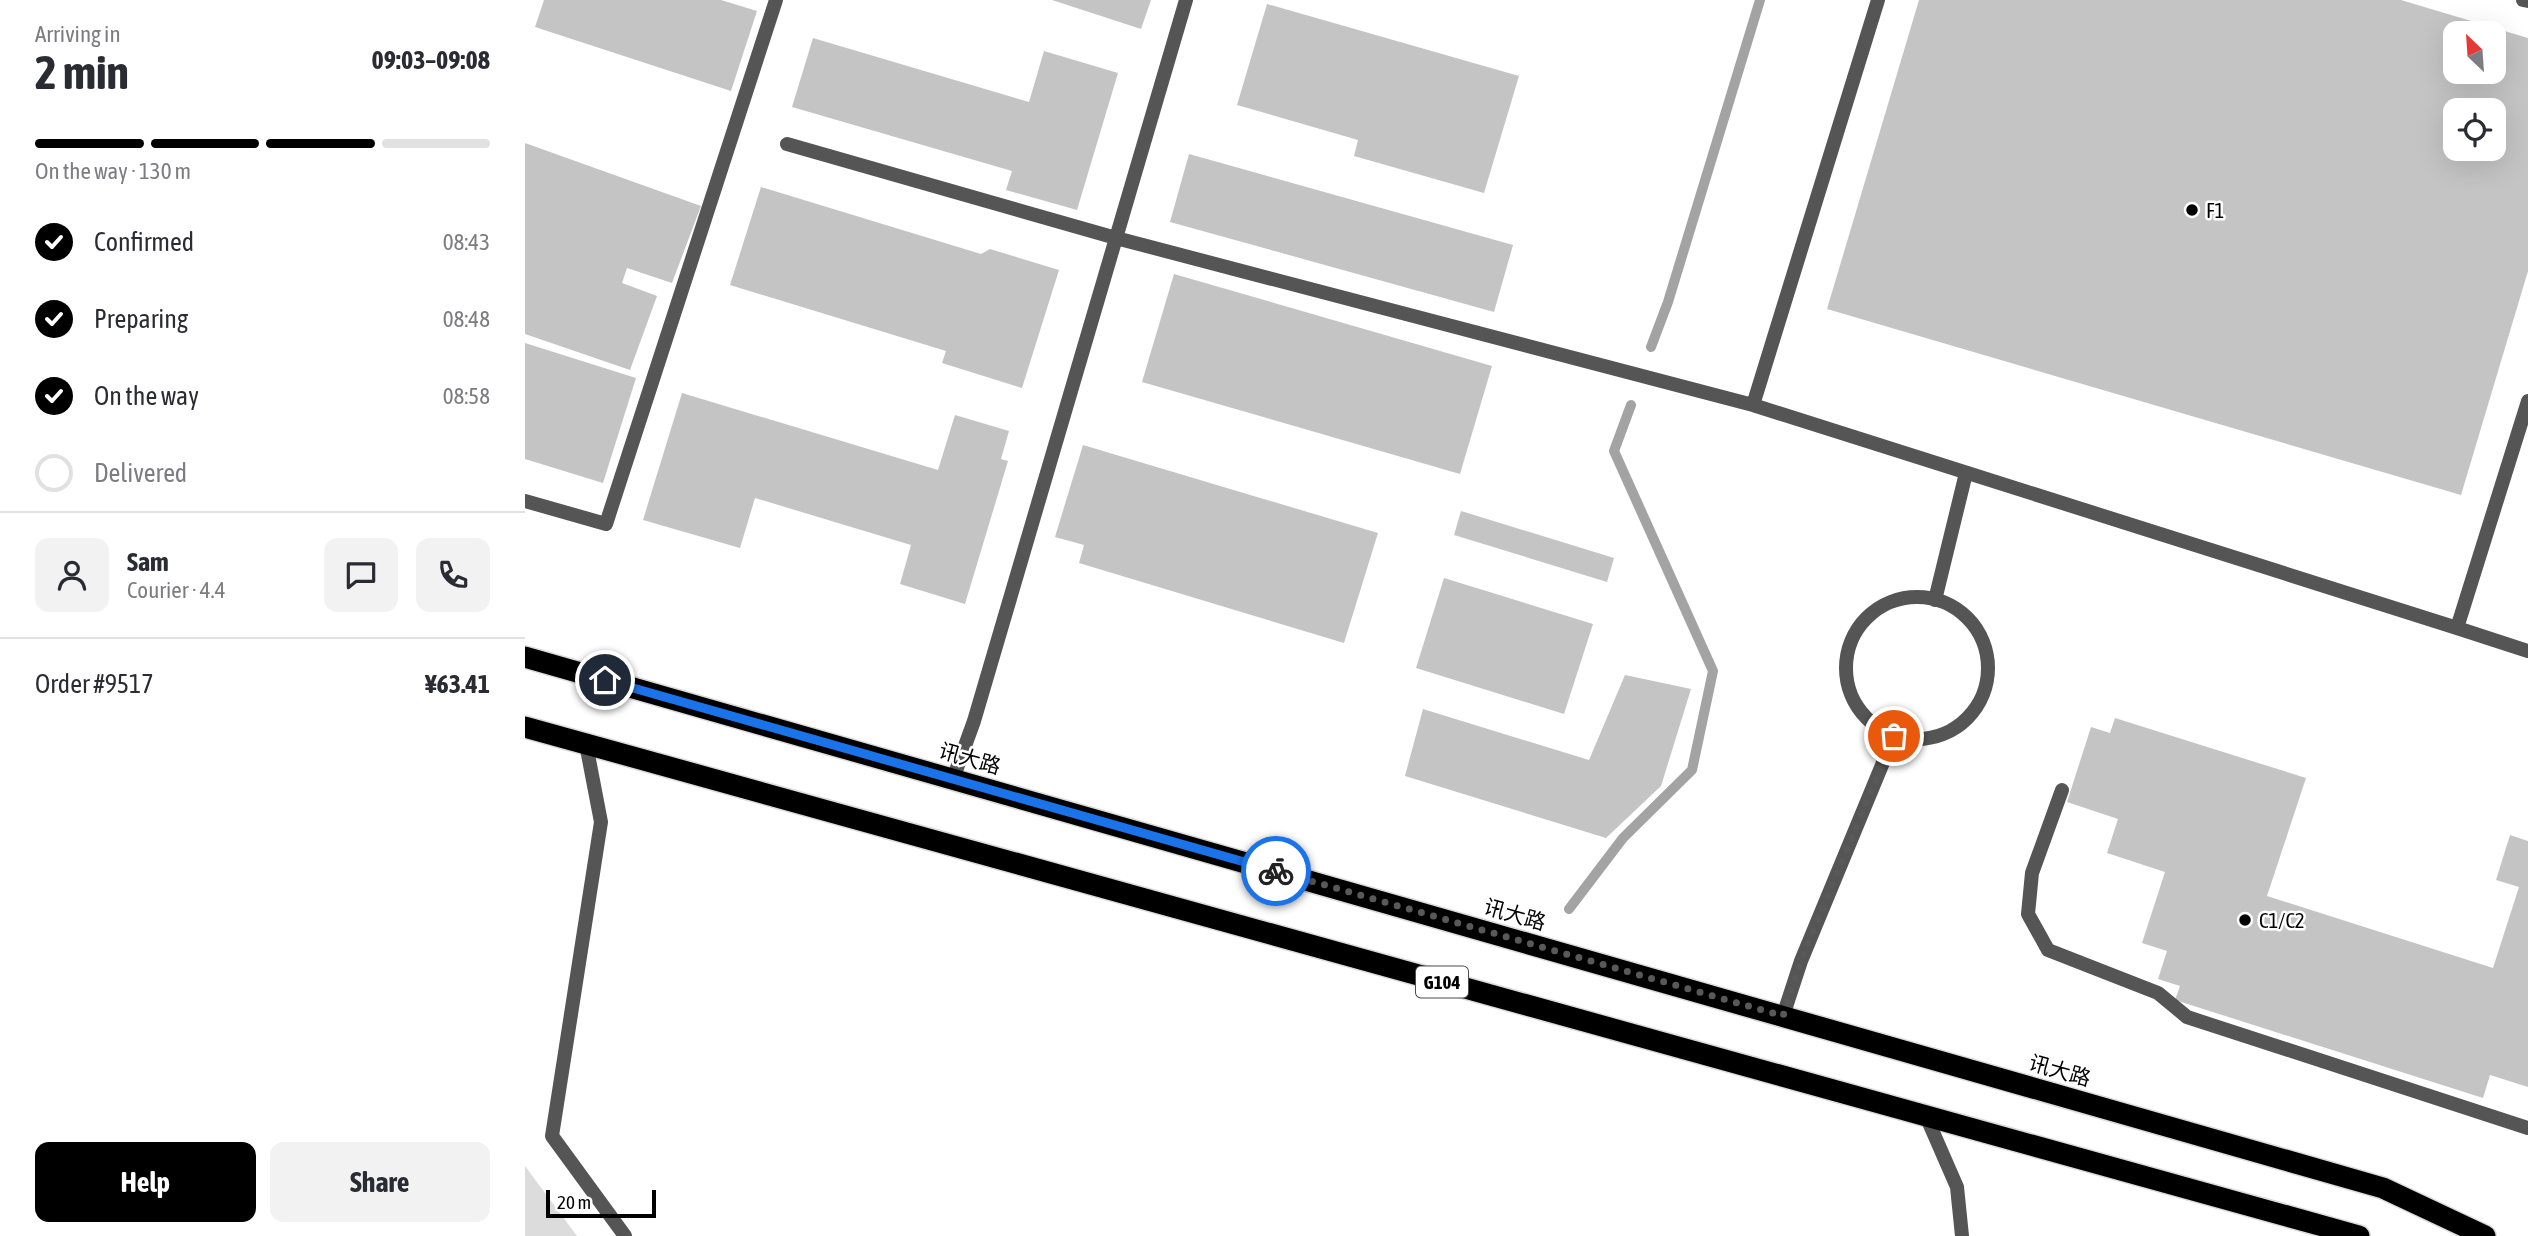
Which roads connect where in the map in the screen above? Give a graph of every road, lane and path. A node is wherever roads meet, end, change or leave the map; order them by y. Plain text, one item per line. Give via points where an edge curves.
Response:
1 (776, 0) edge
2 (1186, 0) edge
3 (1878, 0) edge
4 (787, 145) dead end
5 (1116, 238) junction
6 (2528, 401) edge
7 (1753, 405) junction
8 (1966, 473) junction
9 (525, 501) edge
10 (1935, 600) junction
11 (2457, 628) junction
12 (2528, 652) edge
13 (525, 657) edge
14 (525, 727) edge
15 (1894, 736) junction
16 (586, 744) junction
17 (953, 779) junction
18 (2062, 790) dead end
19 (1783, 1016) junction
20 (1926, 1116) junction
21 (2528, 1128) edge
22 (625, 1236) edge
23 (1962, 1236) edge
24 (2359, 1236) edge
25 (2485, 1236) edge

1 - 9 street via 606,524
2 - 5 street
3 - 7 street
4 - 5 street
5 - 7 street
5 - 17 street
6 - 11 street
7 - 8 street
8 - 10 street
8 - 11 street
10 - 15 street via 1900,599 1879,608 1862,623 1851,643 1848,687 1873,724
10 - 15 street via 1963,614 1979,632 1988,656 1988,680 1979,703 1964,722 1943,735 1919,739
11 - 12 street
13 - 17 highway, 讯大路
14 - 16 highway, G104
15 - 19 street via 1801,961
16 - 20 highway, G104
16 - 22 street via 601,822 552,1136
17 - 19 highway, 讯大路
18 - 21 street via 2032,873 2028,914 2048,950 2158,993 2187,1017
19 - 25 highway, 讯大路 via 2383,1188
20 - 23 street via 1957,1187
20 - 24 highway, G104

